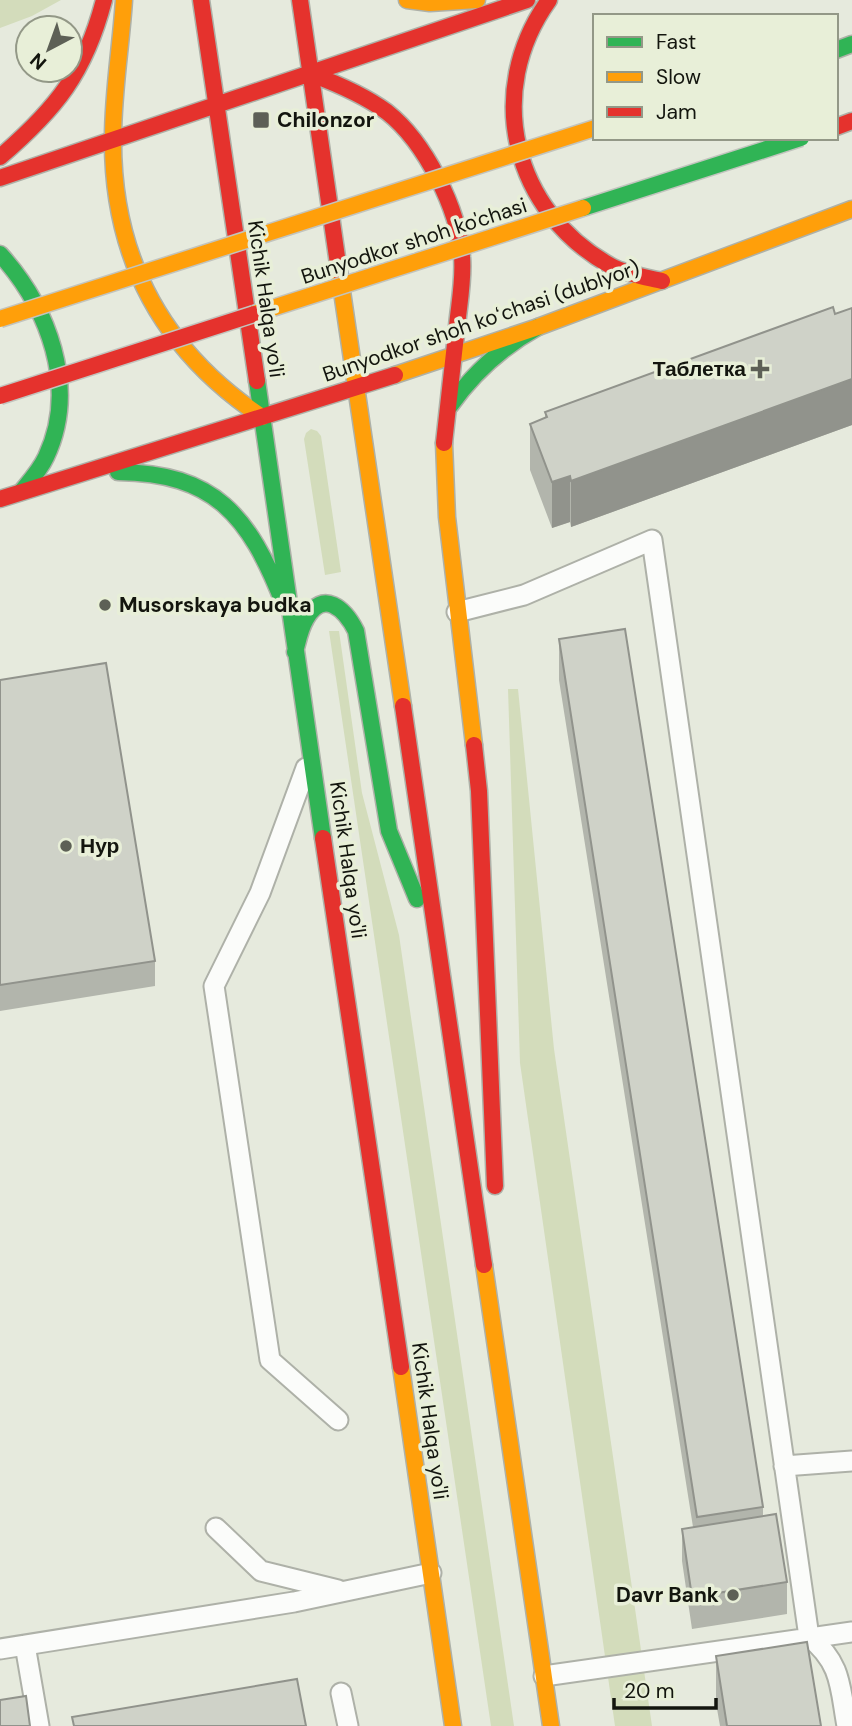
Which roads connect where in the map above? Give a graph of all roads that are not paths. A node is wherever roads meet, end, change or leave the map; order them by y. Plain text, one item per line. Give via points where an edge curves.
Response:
1 (104, 0) edge
2 (124, 0) edge
3 (201, 0) edge
4 (300, 0) edge
5 (313, 0) edge
6 (407, 0) edge
7 (477, 0) edge
8 (527, 0) edge
9 (549, 0) edge
10 (305, 32) junction
11 (311, 74) junction
12 (216, 105) junction
13 (593, 129) edge
14 (113, 140) junction
15 (795, 140) edge
16 (0, 157) edge
17 (0, 177) edge
18 (852, 209) edge
19 (0, 254) edge
20 (662, 281) junction
21 (0, 319) edge
22 (538, 327) junction
23 (454, 355) junction
24 (357, 388) junction
25 (0, 396) edge
26 (449, 408) junction
27 (262, 417) junction
28 (54, 482) junction
29 (21, 492) junction
30 (0, 499) edge
31 (457, 612) junction
32 (295, 652) junction
33 (311, 753) junction
34 (439, 953) junction
35 (496, 1203) dead end
36 (499, 1258) dead end
37 (338, 1420) dead end
38 (508, 1423) junction
39 (852, 1461) edge
40 (784, 1466) junction
41 (216, 1528) dead end
42 (431, 1573) junction
43 (341, 1591) junction
44 (852, 1632) edge
45 (809, 1637) junction
46 (25, 1645) junction
47 (0, 1649) edge
48 (544, 1676) junction
49 (341, 1693) dead end
50 (38, 1726) edge
51 (348, 1726) edge
52 (453, 1726) edge
53 (551, 1726) edge
54 (847, 1726) edge

1 - 16 main road via 78,75 52,108
2 - 14 main road
3 - 12 main road, Kichik Halqa yo'li
4 - 10 main road
5 - 10 lane
6 - 7 main road
8 - 11 main road
9 - 20 main road via 532,27 518,71 514,119 521,167 545,209 573,241 612,267
10 - 11 main road
11 - 12 main road
11 - 23 main road via 352,90 388,113 415,144 444,192 462,256
11 - 24 main road
12 - 14 main road
12 - 27 main road, Kichik Halqa yo'li
13 - 21 main road, bridge
14 - 17 main road
14 - 27 main road via 123,227 155,306 193,361
15 - 25 main road, Bunyodkor shoh ko'chasi, bridge
18 - 20 main road, Bunyodkor shoh koʻchasi (dublyor)
19 - 29 main road via 31,289 41,310 59,383 59,408 48,454
20 - 22 main road, Bunyodkor shoh koʻchasi (dublyor)
22 - 23 main road, Bunyodkor shoh koʻchasi (dublyor)
22 - 26 main road via 486,361 465,382
23 - 24 main road, Bunyodkor shoh koʻchasi (dublyor)
23 - 26 main road
24 - 27 main road, Bunyodkor shoh koʻchasi (dublyor)
24 - 34 main road
26 - 31 main road via 444,443
27 - 28 main road, Bunyodkor shoh koʻchasi (dublyor)
27 - 32 main road, Kichik Halqa yo'li
28 - 29 main road, Bunyodkor shoh koʻchasi (dublyor)
28 - 32 main road via 145,472 180,477 208,492 238,519 262,552 275,578
29 - 30 main road, Bunyodkor shoh koʻchasi (dublyor)
31 - 35 main road via 479,791
31 - 40 lane via 524,595 652,540
32 - 33 main road, Kichik Halqa yo'li
32 - 34 main road via 314,609 325,604 338,606 350,616 389,831
33 - 37 lane via 260,892 214,986 270,1360
33 - 42 main road, Kichik Halqa yo'li
34 - 38 main road
36 - 38 main road
38 - 48 main road
39 - 40 lane
40 - 45 lane
41 - 43 lane via 261,1572
42 - 43 lane
42 - 52 main road, Kichik Halqa yo'li
43 - 46 lane
44 - 45 lane
45 - 48 lane
45 - 54 lane via 825,1650 836,1668
46 - 47 lane
46 - 50 lane
48 - 53 main road
49 - 51 lane

